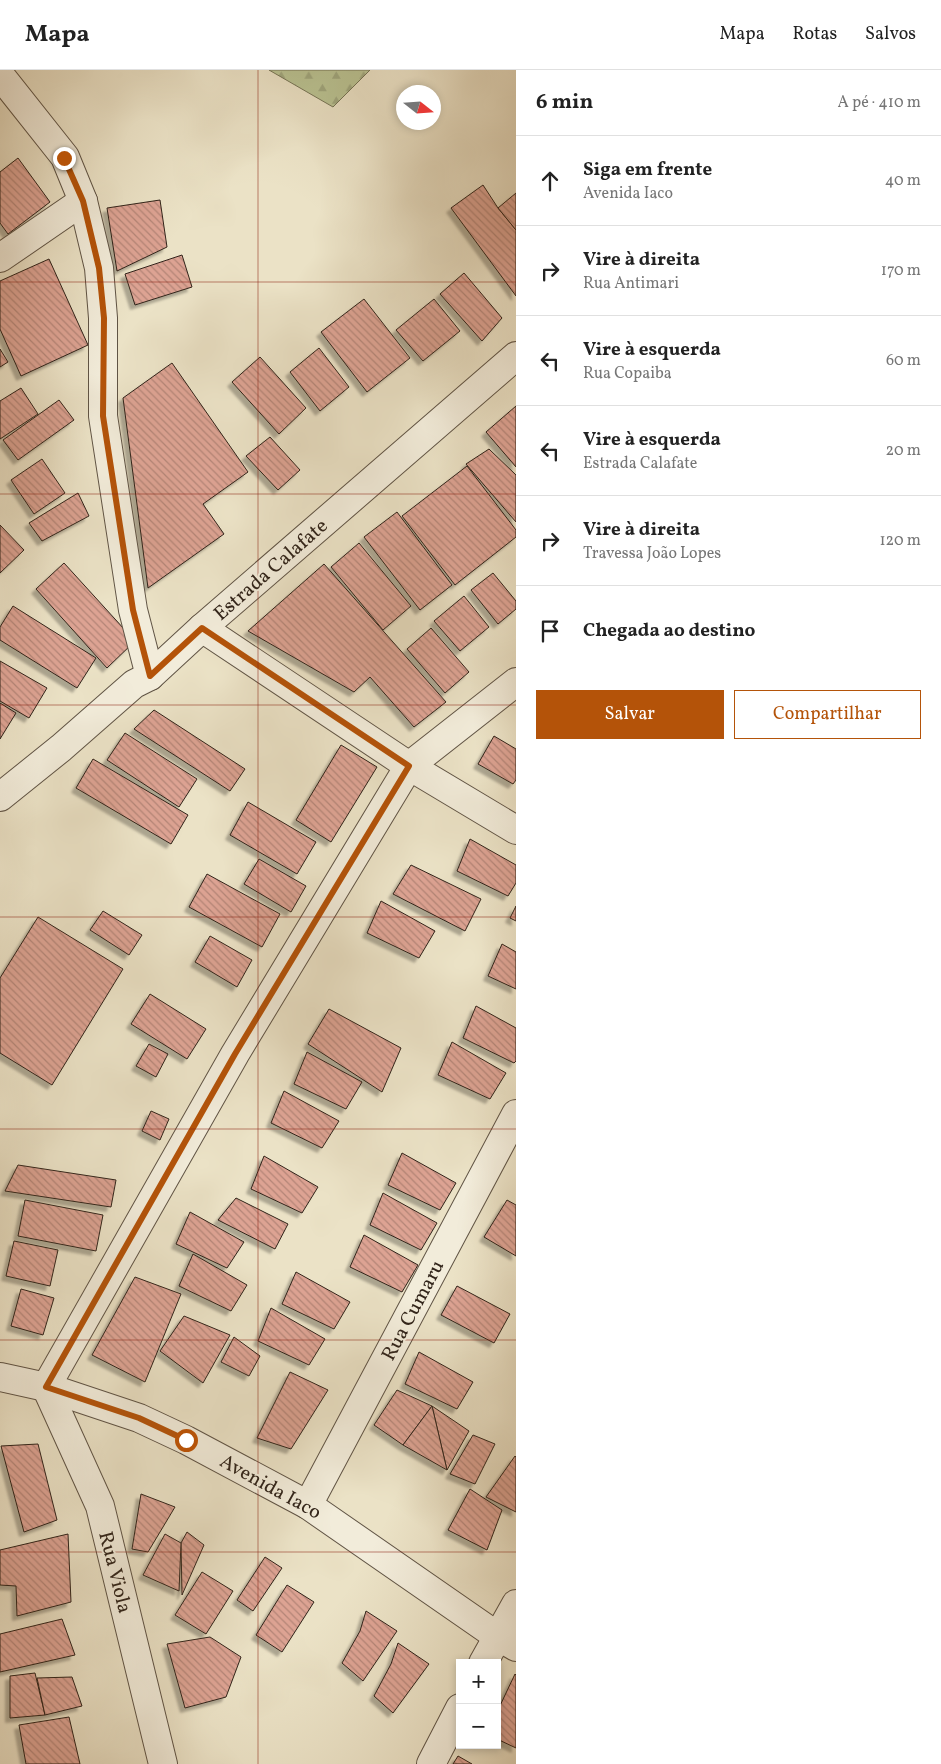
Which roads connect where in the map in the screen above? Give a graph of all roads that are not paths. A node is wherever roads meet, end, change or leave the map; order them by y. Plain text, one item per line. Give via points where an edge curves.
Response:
1 (0, 75) edge
2 (83, 201) junction
3 (0, 258) edge
4 (516, 356) edge
5 (202, 628) junction
6 (150, 676) junction
7 (516, 682) edge
8 (409, 766) junction
9 (0, 797) edge
10 (516, 830) edge
11 (516, 1114) edge
12 (0, 1377) edge
13 (46, 1387) junction
14 (308, 1505) junction
15 (516, 1604) edge
16 (507, 1641) edge
17 (487, 1659) edge
18 (456, 1715) edge
19 (163, 1764) edge
20 (430, 1764) edge

1 - 2 street via 64,158
2 - 3 street
2 - 6 street via 99,268 104,318 103,416 133,610
4 - 5 street, Estrada Calafate
5 - 6 street, Estrada Calafate
5 - 8 street
6 - 9 street, Estrada Calafate via 134,684
7 - 8 street
8 - 10 street
8 - 13 street via 235,1054
11 - 14 street, Rua Cumaru
12 - 13 street, Avenida Iaco
13 - 14 street, Avenida Iaco via 139,1418
13 - 19 street, Rua Viola via 100,1506
14 - 16 street, Avenida Iaco
15 - 16 street
16 - 17 street
18 - 20 street

